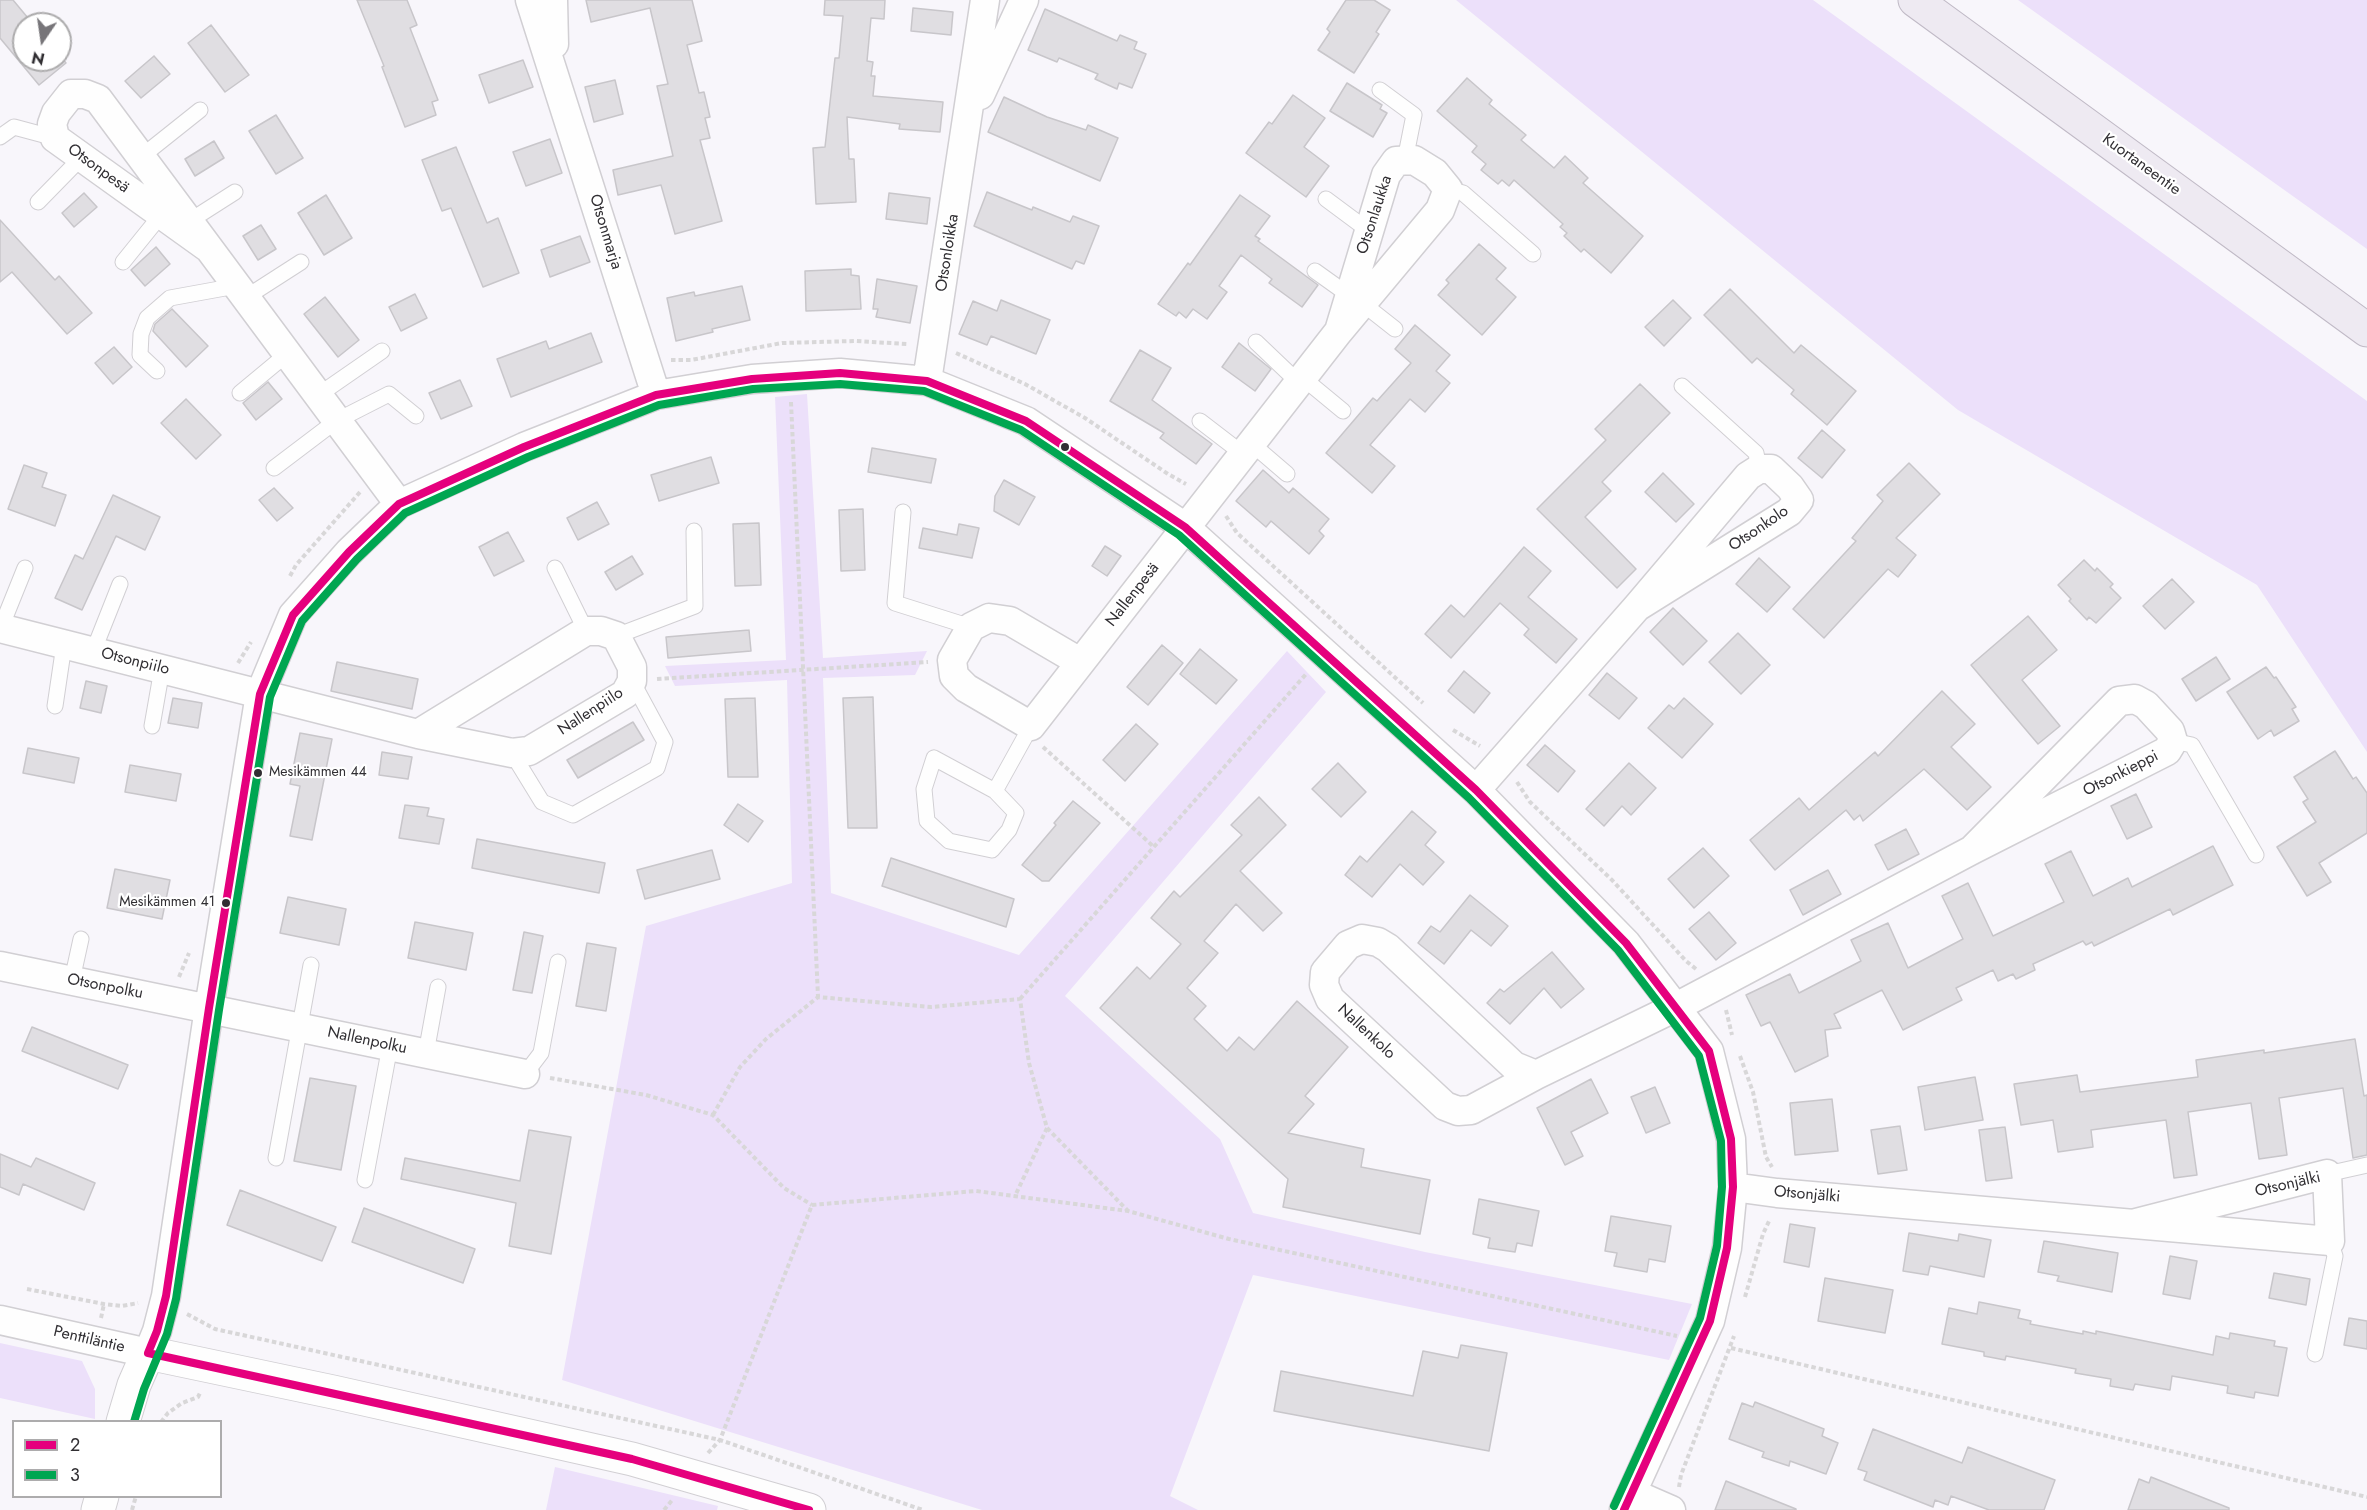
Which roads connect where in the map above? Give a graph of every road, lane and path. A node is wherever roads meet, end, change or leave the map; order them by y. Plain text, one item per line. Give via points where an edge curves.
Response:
1 (530, 0) edge
2 (553, 0) edge
3 (985, 0) edge
4 (1024, 0) edge
5 (1915, 0) edge
6 (554, 70) junction
7 (1380, 90) dead end
8 (200, 110) dead end
9 (967, 124) junction
10 (0, 137) edge
11 (55, 138) junction
12 (82, 157) junction
13 (141, 157) junction
14 (1406, 160) junction
15 (1448, 189) junction
16 (235, 192) dead end
17 (1326, 199) dead end
18 (38, 202) dead end
19 (175, 218) junction
20 (1369, 231) junction
21 (1533, 254) dead end
22 (123, 261) dead end
23 (301, 262) dead end
24 (1315, 271) dead end
25 (241, 292) junction
26 (1356, 299) junction
27 (1395, 329) dead end
28 (2367, 330) edge
29 (1256, 342) dead end
30 (782, 343) dead end
31 (382, 351) dead end
32 (287, 354) junction
33 (157, 371) dead end
34 (787, 377) junction
35 (927, 381) junction
36 (1301, 381) junction
37 (1682, 386) dead end
38 (240, 393) dead end
39 (656, 395) junction
40 (317, 396) junction
41 (1343, 411) dead end
42 (416, 416) dead end
43 (336, 421) junction
44 (1200, 421) dead end
45 (1247, 449) junction
46 (274, 468) dead end
47 (1759, 469) junction
48 (1287, 474) dead end
49 (399, 504) junction
50 (903, 512) dead end
51 (1185, 527) junction
52 (694, 531) dead end
53 (25, 568) dead end
54 (555, 568) dead end
55 (120, 584) dead end
56 (1637, 607) junction
57 (3, 627) edge
58 (971, 627) junction
59 (1344, 630) dead end
60 (586, 631) junction
61 (616, 636) junction
62 (64, 645) junction
63 (93, 652) junction
64 (1325, 653) junction
65 (952, 660) junction
66 (1080, 662) junction
67 (162, 669) junction
68 (804, 670) junction
69 (632, 681) junction
70 (260, 694) junction
71 (55, 706) dead end
72 (152, 726) dead end
73 (1031, 726) junction
74 (418, 734) junction
75 (2173, 741) junction
76 (512, 753) junction
77 (1476, 790) junction
78 (995, 791) junction
79 (1154, 846) junction
80 (1972, 850) junction
81 (2256, 855) dead end
82 (81, 939) dead end
83 (558, 962) dead end
84 (311, 965) dead end
85 (0, 966) edge
86 (72, 980) junction
87 (438, 987) dead end
88 (818, 997) junction
89 (1020, 999) junction
90 (1676, 1007) junction
91 (209, 1008) junction
92 (299, 1027) junction
93 (390, 1046) junction
94 (426, 1053) junction
95 (525, 1074) junction
96 (1536, 1075) junction
97 (713, 1116) junction
98 (1047, 1128) junction
99 (276, 1158) dead end
100 (2367, 1165) edge
101 (2327, 1174) junction
102 (365, 1180) dead end
103 (1733, 1187) junction
104 (1015, 1196) junction
105 (812, 1205) junction
106 (1128, 1211) junction
107 (2132, 1224) junction
108 (2330, 1241) junction
109 (27, 1289) dead end
110 (164, 1308) junction
111 (0, 1320) edge
112 (1701, 1341) junction
113 (148, 1353) junction
114 (2315, 1354) dead end
115 (124, 1420) edge
116 (720, 1440) junction
117 (687, 1474) junction
118 (2367, 1497) edge
119 (1628, 1502) edge
120 (809, 1510) edge
121 (923, 1510) edge
122 (1671, 1510) edge

1 - 6 street, Otsonmarja
2 - 6 street, Otsonmarja
3 - 9 street, Otsonloikka
4 - 9 street, Otsonloikka
5 - 28 highway, Kuortaneentie
6 - 39 street, Otsonmarja
7 - 14 lane via 1414,115
8 - 13 lane
9 - 35 street, Otsonloikka
10 - 11 lane via 14,127
11 - 12 street, Otsonpesä
11 - 13 street, Otsonpesä via 52,124 56,113 71,94 85,94 98,99
12 - 18 lane
12 - 19 street, Otsonpesä
13 - 19 street, Otsonpesä
14 - 15 street, Otsonlaukka via 1414,160 1435,173
14 - 20 street, Otsonlaukka via 1396,160 1386,175
15 - 21 lane via 1464,193
15 - 26 street, Otsonlaukka via 1440,210
16 - 19 lane
17 - 20 lane
19 - 22 lane
19 - 25 street, Otsonpesä via 207,247
20 - 26 street, Otsonlaukka
23 - 25 lane
24 - 26 lane
25 - 32 street, Otsonpesä
25 - 33 lane via 170,298 147,318 140,355
26 - 27 lane
26 - 36 street, Otsonlaukka via 1339,331
29 - 36 lane
30 - 34 path
31 - 40 lane
32 - 38 lane
32 - 40 street, Otsonpesä
34 - 35 street via 840,372
34 - 39 street
34 - 68 path via 792,406
35 - 51 street via 1026,421
36 - 41 lane
36 - 45 street, Otsonlaukka
37 - 47 lane via 1756,453
39 - 49 street via 524,447
40 - 43 street, Otsonpesä
42 - 43 lane via 389,394
43 - 46 lane
43 - 49 street, Otsonpesä
44 - 45 lane
45 - 48 lane
45 - 51 street, Otsonlaukka
47 - 56 street, Otsonkolo via 1748,476
47 - 56 street, Otsonkolo via 1771,469 1790,487 1799,500 1789,512
49 - 70 street via 349,552 293,615
50 - 58 lane via 895,603
51 - 64 street
51 - 66 street, Nallenpesä
52 - 61 lane via 695,606
53 - 57 lane
54 - 60 lane
55 - 63 lane
56 - 77 street, Otsonkolo
57 - 62 street, Otsonpiilo
58 - 65 street
58 - 66 street via 989,618 1010,621
59 - 64 path
60 - 61 street
60 - 74 street
61 - 69 street, Nallenpiilo via 632,667
62 - 63 street, Otsonpiilo
62 - 71 lane
63 - 67 street, Otsonpiilo
64 - 77 street
64 - 79 path
65 - 68 path
65 - 73 street via 954,676 966,688
66 - 73 street, Nallenpesä
67 - 70 street, Otsonpiilo
67 - 72 lane
68 - 69 path
68 - 88 path
69 - 76 street, Nallenpiilo via 625,694 529,751
69 - 76 lane via 665,742 657,768 573,815 542,802
70 - 74 street, Nallenpiilo
70 - 91 street
73 - 78 lane
73 - 79 path via 1033,739
74 - 76 street, Nallenpiilo
75 - 80 street, Otsonkieppi via 2167,751
75 - 80 street, Otsonkieppi via 2170,731 2146,705 2135,699 2120,701
75 - 81 lane via 2192,745
77 - 90 street via 1626,943
78 - 78 lane via 934,758 924,789 927,821 949,840 992,850 1009,830 1016,813
79 - 89 path
80 - 90 street, Otsonkieppi
82 - 86 lane
83 - 95 lane via 541,1053
84 - 92 lane
85 - 86 street, Otsonpolku
86 - 91 street, Otsonpolku
87 - 94 lane
88 - 89 path via 931,1007
88 - 97 path via 766,1039 740,1067
89 - 98 path via 1029,1063
90 - 96 street, Nallenkolo
90 - 103 street via 1709,1051 1731,1139
91 - 92 street, Nallenpolku
91 - 110 street
92 - 93 street, Nallenpolku
92 - 99 lane
93 - 94 street, Nallenpolku
93 - 102 lane
94 - 95 street, Nallenpolku
95 - 97 path via 646,1095
96 - 96 street, Nallenkolo via 1471,1110 1445,1106 1330,999 1324,985 1325,972 1348,945 1362,939 1378,942 1514,1066
97 - 105 path via 784,1188
98 - 104 path
98 - 106 path
100 - 101 lane
101 - 107 street, Otsonjälki
101 - 108 street, Otsonjälki
103 - 107 street, Otsonjälki
103 - 112 street via 1727,1248 1710,1321
104 - 105 path via 976,1191
104 - 106 path
105 - 116 path
106 - 112 path via 1229,1239
107 - 108 street, Otsonjälki
108 - 114 lane via 2335,1256
109 - 110 path via 104,1304 137,1303
110 - 113 street
110 - 116 path via 189,1314 215,1329
111 - 113 street, Penttiläntie
112 - 118 path
112 - 119 street
113 - 115 street
113 - 117 street, Penttiläntie
116 - 117 path
116 - 121 path
117 - 120 street, Penttiläntie
119 - 122 street

